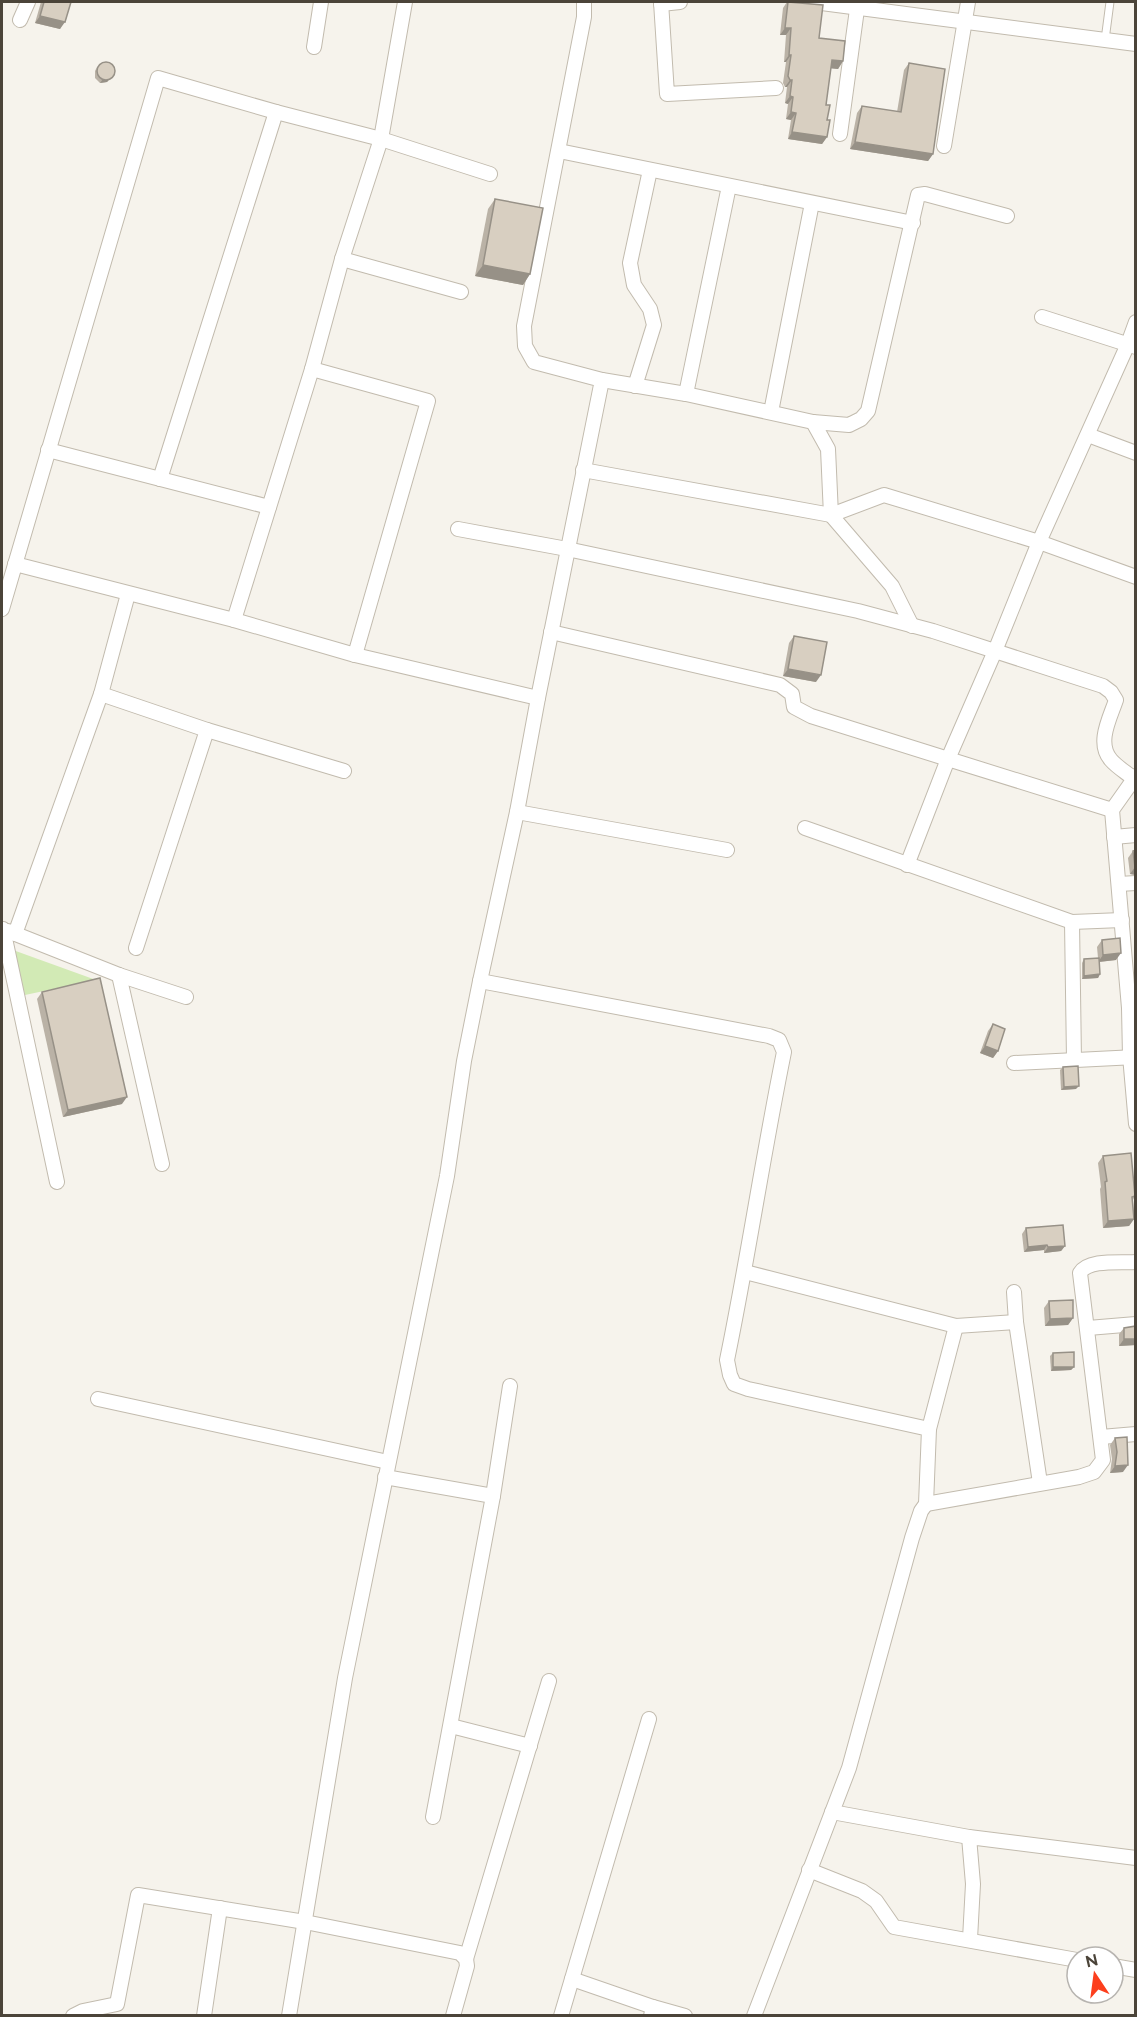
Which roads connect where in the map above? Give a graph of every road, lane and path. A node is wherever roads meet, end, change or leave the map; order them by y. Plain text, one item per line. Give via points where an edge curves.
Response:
1 (28, 2) edge
2 (321, 2) edge
3 (405, 2) edge
4 (584, 2) edge
5 (680, 2) edge
6 (814, 2) edge
7 (968, 2) edge
8 (1110, 2) edge
9 (661, 3) edge
10 (858, 5) edge
11 (20, 20) dead end
12 (965, 22) junction
13 (1105, 40) junction
14 (1136, 44) edge
15 (314, 47) dead end
16 (776, 88) dead end
17 (276, 112) junction
18 (840, 134) dead end
19 (381, 139) junction
20 (944, 146) dead end
21 (559, 151) junction
22 (650, 170) junction
23 (490, 174) dead end
24 (729, 186) junction
25 (812, 203) junction
26 (1007, 216) dead end
27 (913, 223) junction
28 (342, 259) junction
29 (461, 292) dead end
30 (1042, 318) dead end
31 (1136, 322) edge
32 (1132, 346) edge
33 (312, 369) junction
34 (602, 380) junction
35 (635, 386) junction
36 (686, 394) junction
37 (771, 412) junction
38 (813, 422) junction
39 (1088, 435) junction
40 (48, 450) junction
41 (1136, 453) edge
42 (583, 470) junction
43 (160, 479) junction
44 (269, 507) junction
45 (831, 515) junction
46 (458, 529) dead end
47 (1039, 542) junction
48 (567, 549) junction
49 (15, 564) junction
50 (1136, 577) edge
51 (128, 594) junction
52 (2, 609) edge
53 (234, 620) junction
54 (912, 626) junction
55 (551, 632) junction
56 (995, 651) junction
57 (354, 655) junction
58 (101, 694) junction
59 (538, 698) junction
60 (207, 730) junction
61 (948, 759) junction
62 (344, 771) dead end
63 (1135, 777) edge
64 (1112, 810) junction
65 (517, 812) junction
66 (805, 828) dead end
67 (1136, 835) edge
68 (1114, 837) junction
69 (727, 850) dead end
70 (907, 865) junction
71 (1136, 883) edge
72 (1119, 884) junction
73 (1122, 920) junction
74 (1072, 922) junction
75 (6, 929) edge
76 (136, 948) dead end
77 (119, 975) junction
78 (480, 981) junction
79 (186, 997) dead end
80 (1132, 1007) edge
81 (1133, 1057) edge
82 (1074, 1060) junction
83 (1014, 1063) dead end
84 (1136, 1124) edge
85 (162, 1164) dead end
86 (57, 1182) dead end
87 (1136, 1262) edge
88 (746, 1272) junction
89 (1014, 1292) dead end
90 (1016, 1322) junction
91 (1136, 1324) edge
92 (956, 1326) junction
93 (1088, 1328) junction
94 (510, 1386) dead end
95 (98, 1399) dead end
96 (929, 1430) junction
97 (1136, 1434) edge
98 (1101, 1437) junction
99 (388, 1462) junction
100 (385, 1477) junction
101 (1040, 1483) junction
102 (493, 1496) junction
103 (926, 1504) junction
104 (549, 1681) dead end
105 (649, 1719) dead end
106 (451, 1726) junction
107 (530, 1746) junction
108 (832, 1812) junction
109 (432, 1818) dead end
110 (969, 1837) junction
111 (1136, 1858) edge
112 (809, 1870) junction
113 (220, 1908) junction
114 (305, 1922) junction
115 (970, 1940) junction
116 (1065, 1957) edge
117 (466, 1959) junction
118 (572, 1979) junction
119 (652, 2011) edge
120 (73, 2016) edge
121 (204, 2016) edge
122 (289, 2016) edge
123 (453, 2016) edge
124 (561, 2016) edge
125 (685, 2016) edge
126 (754, 2016) edge

1 - 11 street
2 - 15 street
3 - 19 street
4 - 21 street
5 - 9 street
6 - 10 street
7 - 12 street
8 - 13 lane
9 - 16 street via 667,94
10 - 12 street
10 - 18 street
12 - 13 street
12 - 20 street
13 - 14 street
17 - 19 street
17 - 40 street via 158,78
17 - 43 street
19 - 23 street
19 - 28 street
21 - 22 street
21 - 34 street via 524,326 525,346 534,362
22 - 24 street
22 - 35 street via 630,263 634,285 650,309 654,325
24 - 25 street
24 - 36 street
25 - 27 street
25 - 37 street
26 - 27 street via 922,194 918,195
27 - 38 street via 868,411 849,426
28 - 29 street
28 - 33 street
30 - 32 street
31 - 32 street
32 - 39 street
33 - 44 street
33 - 57 street via 428,401
34 - 35 street
34 - 42 street
35 - 36 street
36 - 37 street
37 - 38 street
38 - 45 street via 828,449
39 - 41 street
39 - 47 street
40 - 43 street
40 - 49 street
42 - 45 street
42 - 48 street
43 - 44 street
44 - 53 street
45 - 47 street via 884,495
45 - 54 street via 892,586
46 - 48 street
47 - 50 street
47 - 56 street
48 - 54 street
48 - 55 street
49 - 51 street
49 - 52 street
51 - 53 street
51 - 58 street
53 - 57 street
54 - 56 street
55 - 59 street
55 - 61 street via 780,685 792,694 794,707 811,716
56 - 61 street
56 - 63 street via 1111,692 1116,700 1104,734 1105,748 1111,760
57 - 59 street
58 - 60 street
58 - 75 street
59 - 65 street
60 - 62 street
60 - 76 street
61 - 64 street
61 - 70 street
63 - 64 street
64 - 68 street
65 - 69 street
65 - 78 street
66 - 70 street
67 - 68 street
68 - 72 street
70 - 74 street
71 - 72 street
72 - 73 street
73 - 74 street
73 - 80 street via 1122,948
74 - 82 street
75 - 77 street
75 - 86 street
77 - 79 street
77 - 85 street
78 - 88 street via 779,1040 784,1052
78 - 99 street via 447,1176
80 - 81 street
81 - 82 street
81 - 84 street
82 - 83 street
87 - 93 street via 1084,1267 1080,1273
88 - 92 street
88 - 96 street via 727,1360 734,1384
89 - 90 street
90 - 92 street
90 - 101 street
91 - 93 street
92 - 96 street
93 - 98 street
94 - 102 street
95 - 99 street
96 - 103 street
97 - 98 street
98 - 101 street via 1103,1460 1094,1472
99 - 100 street
100 - 102 street
100 - 114 street via 345,1678
101 - 103 street
102 - 106 street
103 - 108 street via 912,1538 849,1768
104 - 107 street
105 - 118 street
106 - 107 street
106 - 109 street
107 - 117 street
108 - 110 street
108 - 112 street
110 - 111 street
110 - 115 street via 974,1884
112 - 115 street via 862,1891 876,1901 894,1927
112 - 126 street
113 - 114 street
113 - 120 street via 138,1895 117,2004
113 - 121 street
114 - 117 street via 460,1953
114 - 122 street
115 - 116 street
117 - 123 street
118 - 119 street
118 - 124 street
119 - 125 street

